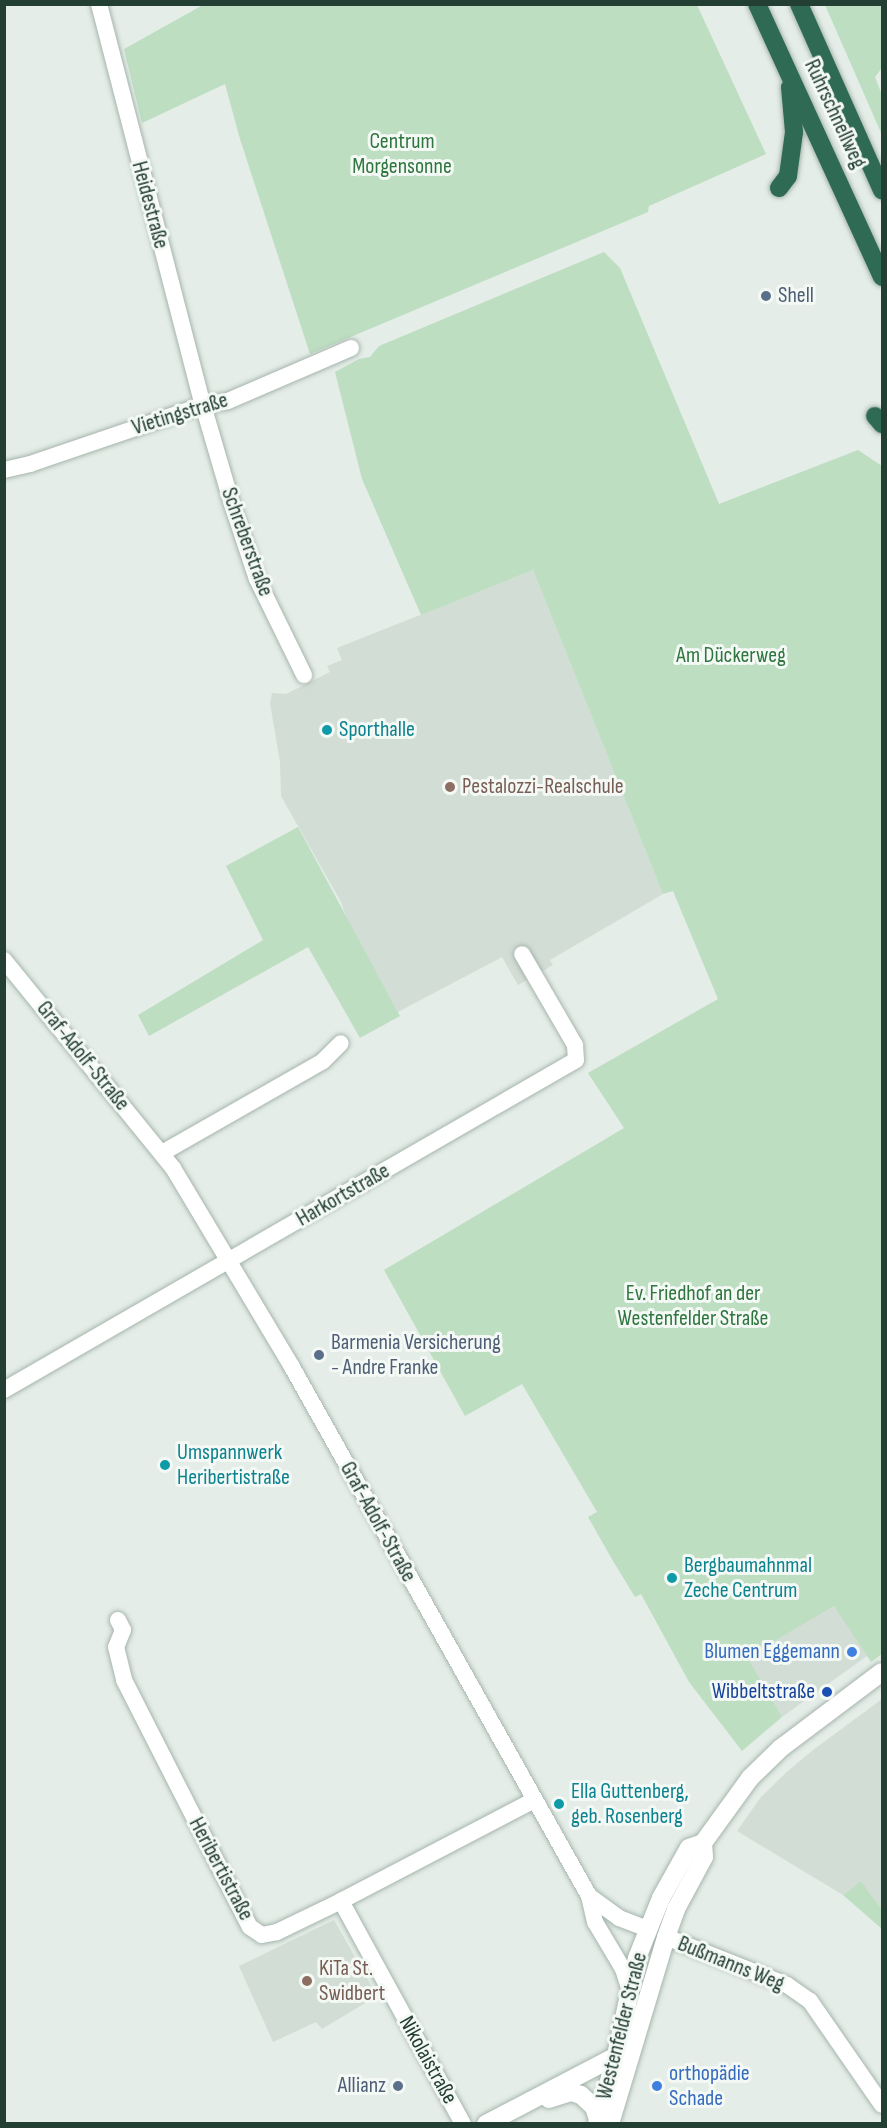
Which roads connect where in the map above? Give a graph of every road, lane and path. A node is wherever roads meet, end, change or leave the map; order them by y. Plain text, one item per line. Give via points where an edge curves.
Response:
1 (99, 4) edge
2 (757, 4) edge
3 (799, 4) edge
4 (788, 70) junction
5 (779, 188) dead end
6 (882, 190) edge
7 (882, 277) edge
8 (351, 348) dead end
9 (203, 405) junction
10 (4, 470) edge
11 (304, 675) dead end
12 (522, 954) dead end
13 (4, 960) edge
14 (341, 1043) dead end
15 (162, 1153) junction
16 (230, 1261) junction
17 (4, 1390) edge
18 (118, 1620) dead end
19 (882, 1672) edge
20 (534, 1800) junction
21 (703, 1843) junction
22 (589, 1896) junction
23 (341, 1901) junction
24 (648, 1929) junction
25 (666, 1937) junction
26 (629, 1988) junction
27 (624, 2052) junction
28 (533, 2100) junction
29 (882, 2105) edge
30 (602, 2122) edge
31 (462, 2124) edge
32 (486, 2124) edge

1 - 9 street, Heidestraße
2 - 4 highway, Ruhrschnellweg
3 - 6 highway, Ruhrschnellweg
4 - 5 highway via 794,132 788,176
4 - 7 highway, Ruhrschnellweg
8 - 9 street, Vietingstraße via 228,401
9 - 10 street, Vietingstraße
9 - 11 street, Schreberstraße via 247,553
12 - 16 street, Harkortstraße via 575,1045 576,1060
13 - 15 street, Graf-Adolf-Straße
14 - 15 street via 323,1061
15 - 16 street, Graf-Adolf-Straße
16 - 17 street, Harkortstraße
16 - 20 street, Graf-Adolf-Straße
18 - 23 street, Heribertistraße via 123,1630 116,1647 123,1680 250,1927 262,1935 277,1932
19 - 21 street, Westenfelder Straße via 781,1748 750,1778
20 - 22 street, Graf-Adolf-Straße
20 - 23 street, Heribertistraße
21 - 24 street, Westenfelder Straße via 689,1848 660,1898
21 - 25 street, Westenfelder Straße via 704,1857
22 - 24 street, Graf-Adolf-Straße via 619,1918
22 - 26 street, Graf-Adolf-Straße via 596,1922 623,1969
23 - 31 street, Nikolaistraße
24 - 25 street, Westenfelder Straße
24 - 26 street, Westenfelder Straße
25 - 27 street, Westenfelder Straße
25 - 29 street, Bußmanns Weg via 787,1985 810,2001
26 - 27 street, Westenfelder Straße
27 - 28 street
27 - 30 street, Westenfelder Straße
28 - 30 street via 571,2092 588,2100
28 - 32 street

